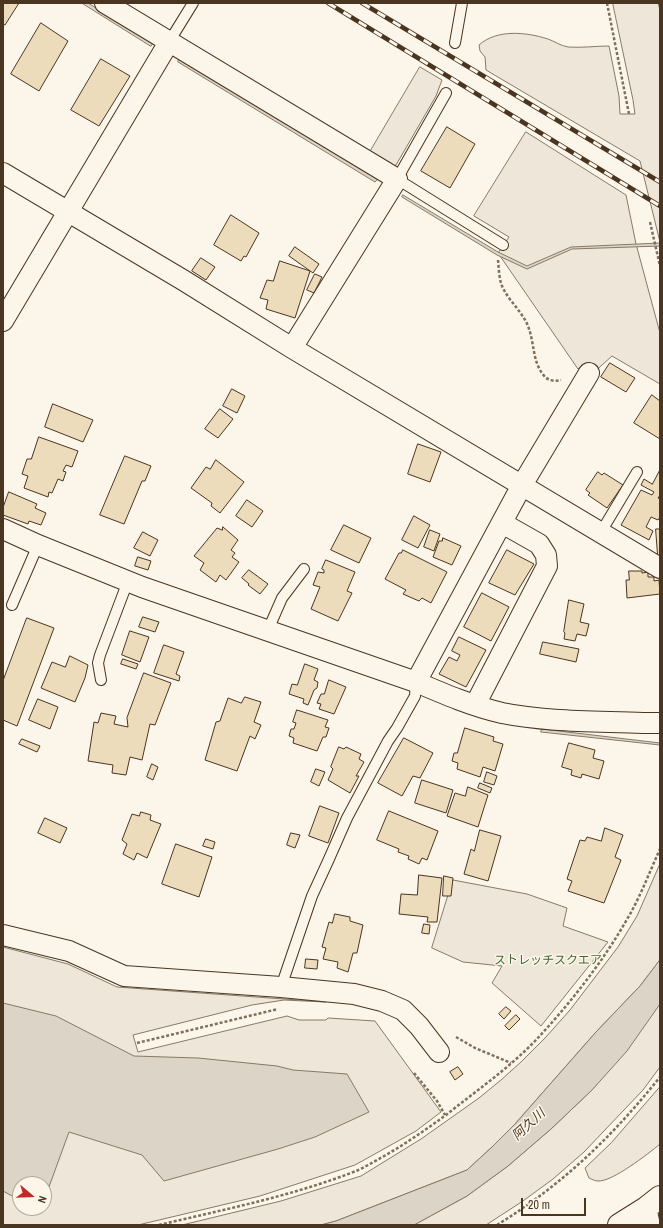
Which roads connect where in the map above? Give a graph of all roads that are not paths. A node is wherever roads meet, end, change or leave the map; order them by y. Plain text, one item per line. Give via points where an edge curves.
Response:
1 (105, 3) edge
2 (193, 3) edge
3 (462, 3) edge
4 (169, 42) junction
5 (455, 43) dead end
6 (446, 93) dead end
7 (3, 173) edge
8 (397, 179) junction
9 (68, 212) junction
10 (503, 245) dead end
11 (3, 321) edge
12 (292, 348) junction
13 (587, 376) road end
14 (637, 472) dead end
15 (522, 485) junction
16 (502, 523) junction
17 (3, 529) edge
18 (601, 532) junction
19 (38, 545) junction
20 (660, 568) edge
21 (304, 569) dead end
22 (128, 581) junction
23 (12, 605) dead end
24 (268, 630) junction
25 (101, 680) dead end
26 (416, 682) junction
27 (475, 705) junction
28 (660, 723) edge
29 (3, 935) edge
30 (281, 987) junction
31 (439, 1052) dead end
32 (652, 1210) edge
33 (619, 1225) edge

1 - 4 street
2 - 4 lane
3 - 5 lane
4 - 8 street
4 - 9 street
6 - 8 lane
7 - 9 street
8 - 10 lane
8 - 12 street
9 - 11 street
9 - 12 street
12 - 15 street
13 - 15 street
14 - 18 lane
15 - 16 street
15 - 18 street
16 - 26 street
16 - 27 street via 539,544 546,555 547,566
17 - 19 street
18 - 20 street
19 - 22 street
19 - 23 lane
21 - 24 lane via 282,598
22 - 24 street
22 - 25 lane via 100,655 98,664
24 - 26 street
26 - 27 street
26 - 30 lane via 415,696 347,818 312,896
27 - 28 street via 528,717
29 - 30 street via 69,951 124,976
30 - 31 street via 354,994 382,1001 403,1010
32 - 33 main road

